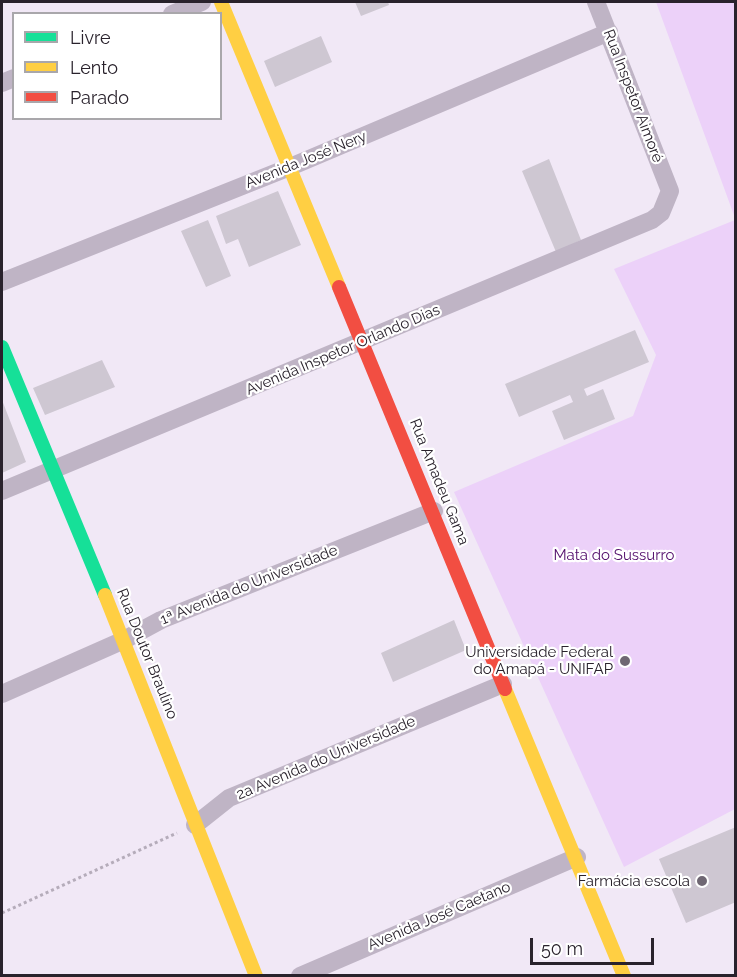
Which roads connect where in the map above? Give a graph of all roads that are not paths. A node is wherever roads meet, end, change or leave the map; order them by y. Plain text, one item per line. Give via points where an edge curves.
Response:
1 (202, 2) edge
2 (221, 2) edge
3 (596, 2) edge
4 (177, 12) edge
5 (609, 32) junction
6 (290, 167) junction
7 (670, 191) joint
8 (2, 282) edge
9 (364, 342) junction
10 (2, 347) edge
11 (54, 470) junction
12 (2, 491) edge
13 (434, 512) junction
14 (124, 640) junction
15 (503, 684) junction
16 (2, 694) edge
17 (195, 825) junction
18 (577, 857) junction
19 (256, 975) edge
20 (300, 975) edge
21 (624, 975) edge

1 - 4 street
2 - 6 street, Rua Amadeu Gama
3 - 5 street, Rua Inspetor Aimoré
5 - 6 street, Avenida José Nery
5 - 7 street, Rua Inspetor Aimoré
6 - 8 street, Avenida José Nery
6 - 9 street, Rua Amadeu Gama
7 - 9 street, Avenida Inspetor Orlando Dias via 661,213 652,220
9 - 11 street, Avenida Inspetor Orlando Dias
9 - 13 street, Rua Amadeu Gama
10 - 11 street, Rua Doutor Braulino
11 - 12 street, Avenida Inspetor Orlando Dias
11 - 14 street, Rua Doutor Braulino
13 - 14 street, 1ª Avenida do Universidade via 161,620
13 - 15 street, Rua Amadeu Gama
14 - 16 street, 1ª Avenida do Universidade
14 - 17 street, Rua Doutor Braulino
15 - 17 street, 2a Avenida do Universidade via 229,798
15 - 18 street, Rua Amadeu Gama
17 - 19 street, Rua Doutor Braulino
18 - 20 street, Avenida José Caetano
18 - 21 street, Rua Amadeu Gama

